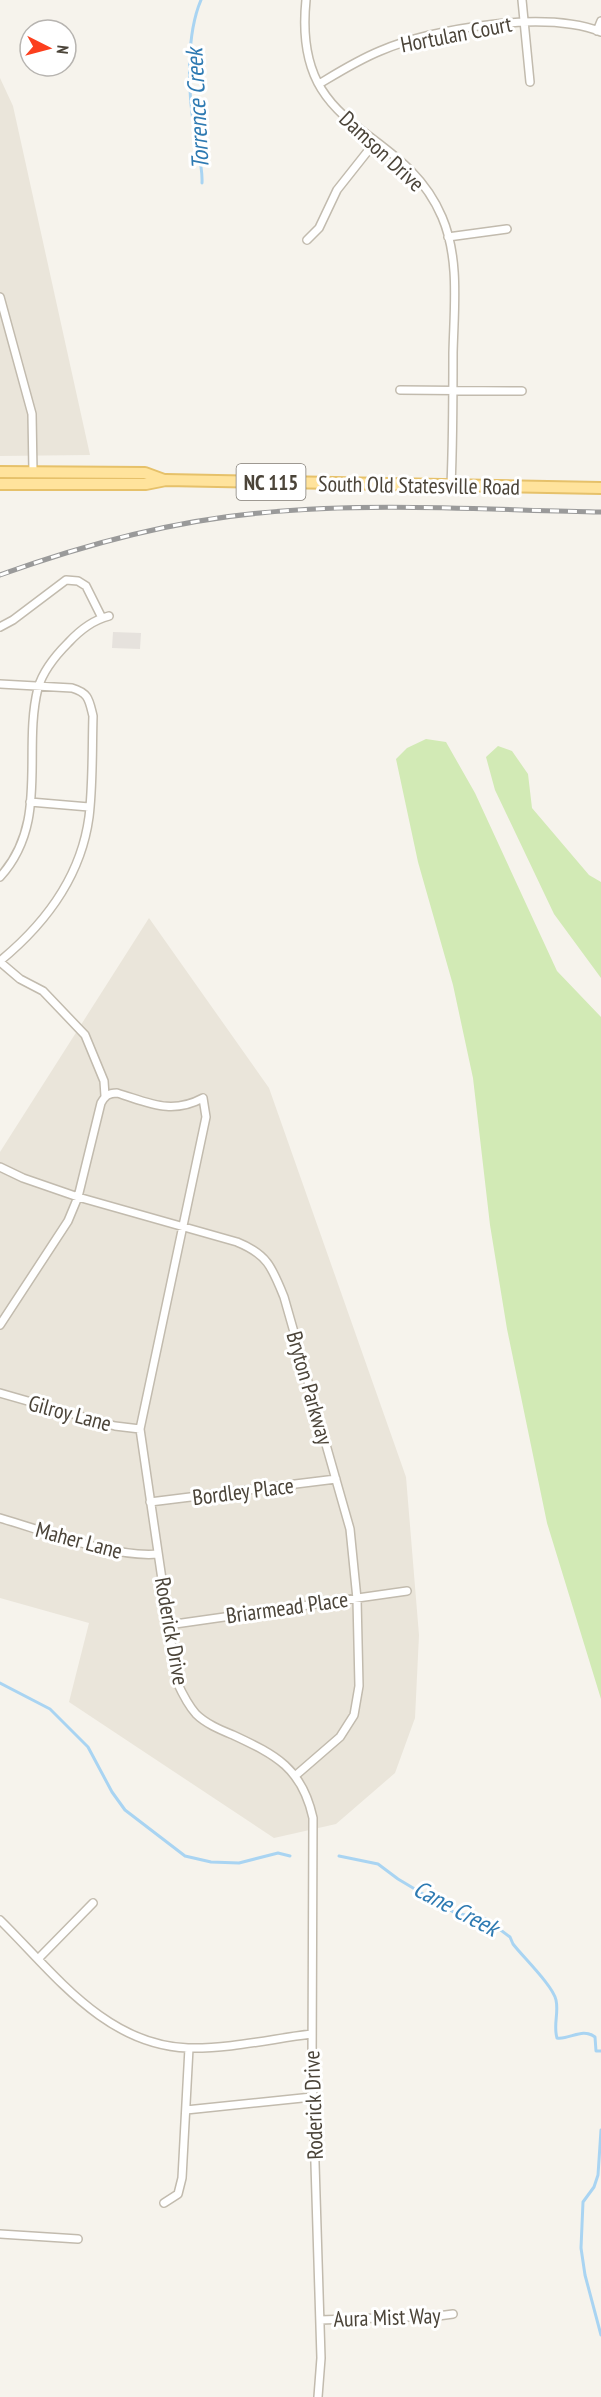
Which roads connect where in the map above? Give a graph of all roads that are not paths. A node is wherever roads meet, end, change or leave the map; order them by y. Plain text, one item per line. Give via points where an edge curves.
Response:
1 (306, 0) edge
2 (522, 0) edge
3 (601, 21) edge
4 (524, 22) junction
5 (599, 32) edge
6 (530, 82) dead end
7 (319, 84) junction
8 (375, 142) junction
9 (507, 229) dead end
10 (448, 237) junction
11 (307, 240) dead end
12 (0, 297) edge
13 (9, 329) junction
14 (0, 331) edge
15 (400, 390) dead end
16 (453, 390) junction
17 (522, 391) dead end
18 (0, 472) edge
19 (33, 472) junction
20 (166, 480) junction
21 (0, 484) edge
22 (452, 485) junction
23 (601, 488) edge
24 (0, 627) edge
25 (0, 684) edge
26 (38, 687) junction
27 (30, 802) junction
28 (89, 807) junction
29 (0, 878) edge
30 (0, 962) edge
31 (105, 1096) junction
32 (0, 1167) edge
33 (78, 1197) junction
34 (184, 1227) junction
35 (0, 1325) edge
36 (0, 1393) edge
37 (140, 1429) junction
38 (336, 1479) junction
39 (150, 1502) junction
40 (0, 1518) edge
41 (158, 1554) junction
42 (407, 1591) dead end
43 (356, 1597) junction
44 (168, 1625) junction
45 (295, 1776) junction
46 (93, 1903) dead end
47 (0, 1920) edge
48 (39, 1958) junction
49 (311, 2034) junction
50 (189, 2048) junction
51 (312, 2097) junction
52 (186, 2110) junction
53 (164, 2203) dead end
54 (0, 2234) edge
55 (78, 2239) dead end
56 (453, 2314) dead end
57 (320, 2320) junction
58 (318, 2397) edge

1 - 7 street, Damson Drive via 305,43
2 - 4 street
3 - 5 street
4 - 5 street, Hortulan Court via 575,24
4 - 6 street
4 - 7 street, Hortulan Court via 402,42
7 - 8 street, Damson Drive via 338,112
8 - 10 street, Damson Drive via 421,183 442,216
8 - 11 street via 337,190 319,228
9 - 10 street
10 - 16 street, Damson Drive via 454,276
12 - 13 street
13 - 14 street
13 - 19 street via 32,414
15 - 16 street
16 - 17 street
16 - 22 street, Damson Drive
18 - 19 main road, South Old Statesville Road / NC 115
19 - 20 main road, South Old Statesville Road / NC 115 via 145,473
20 - 21 main road, South Old Statesville Road / NC 115 via 146,484
20 - 22 main road, South Old Statesville Road / NC 115
22 - 23 main road, South Old Statesville Road / NC 115
24 - 26 street via 66,580 86,586 106,617 79,632 56,655
25 - 26 street
26 - 27 street
26 - 28 street via 72,688 82,691 89,700 93,716
27 - 28 street
27 - 29 street via 21,848
28 - 30 street via 79,858 71,877 48,913
30 - 31 street via 43,991 85,1035 104,1080
31 - 33 street
31 - 34 street, Roderick Drive via 117,1093 175,1108 203,1098 206,1118
32 - 33 street, Bryton Parkway
33 - 34 street, Bryton Parkway
33 - 35 street via 68,1221
34 - 37 street, Roderick Drive
34 - 38 street, Bryton Parkway via 255,1249 275,1274
36 - 37 street, Gilroy Lane via 115,1426
37 - 39 street, Roderick Drive
38 - 39 street, Bordley Place
38 - 43 street, Bryton Parkway via 350,1529
39 - 41 street, Roderick Drive
40 - 41 street, Maher Lane via 110,1550 138,1556
41 - 44 street, Roderick Drive
42 - 43 street, Briarmead Place
43 - 44 street, Briarmead Place
43 - 45 street, Bryton Parkway via 359,1686 354,1715 340,1737
44 - 45 street, Roderick Drive via 177,1682 198,1715 280,1760
45 - 49 street, Roderick Drive via 307,1795 314,1831
46 - 48 street
47 - 48 street
48 - 50 street via 85,2005 116,2027 151,2042
49 - 50 street
49 - 51 street, Roderick Drive
50 - 52 street
51 - 52 street
51 - 57 street, Roderick Drive
52 - 53 street via 180,2187 172,2200
54 - 55 street
56 - 57 street, Aura Mist Way
57 - 58 street, Roderick Drive

